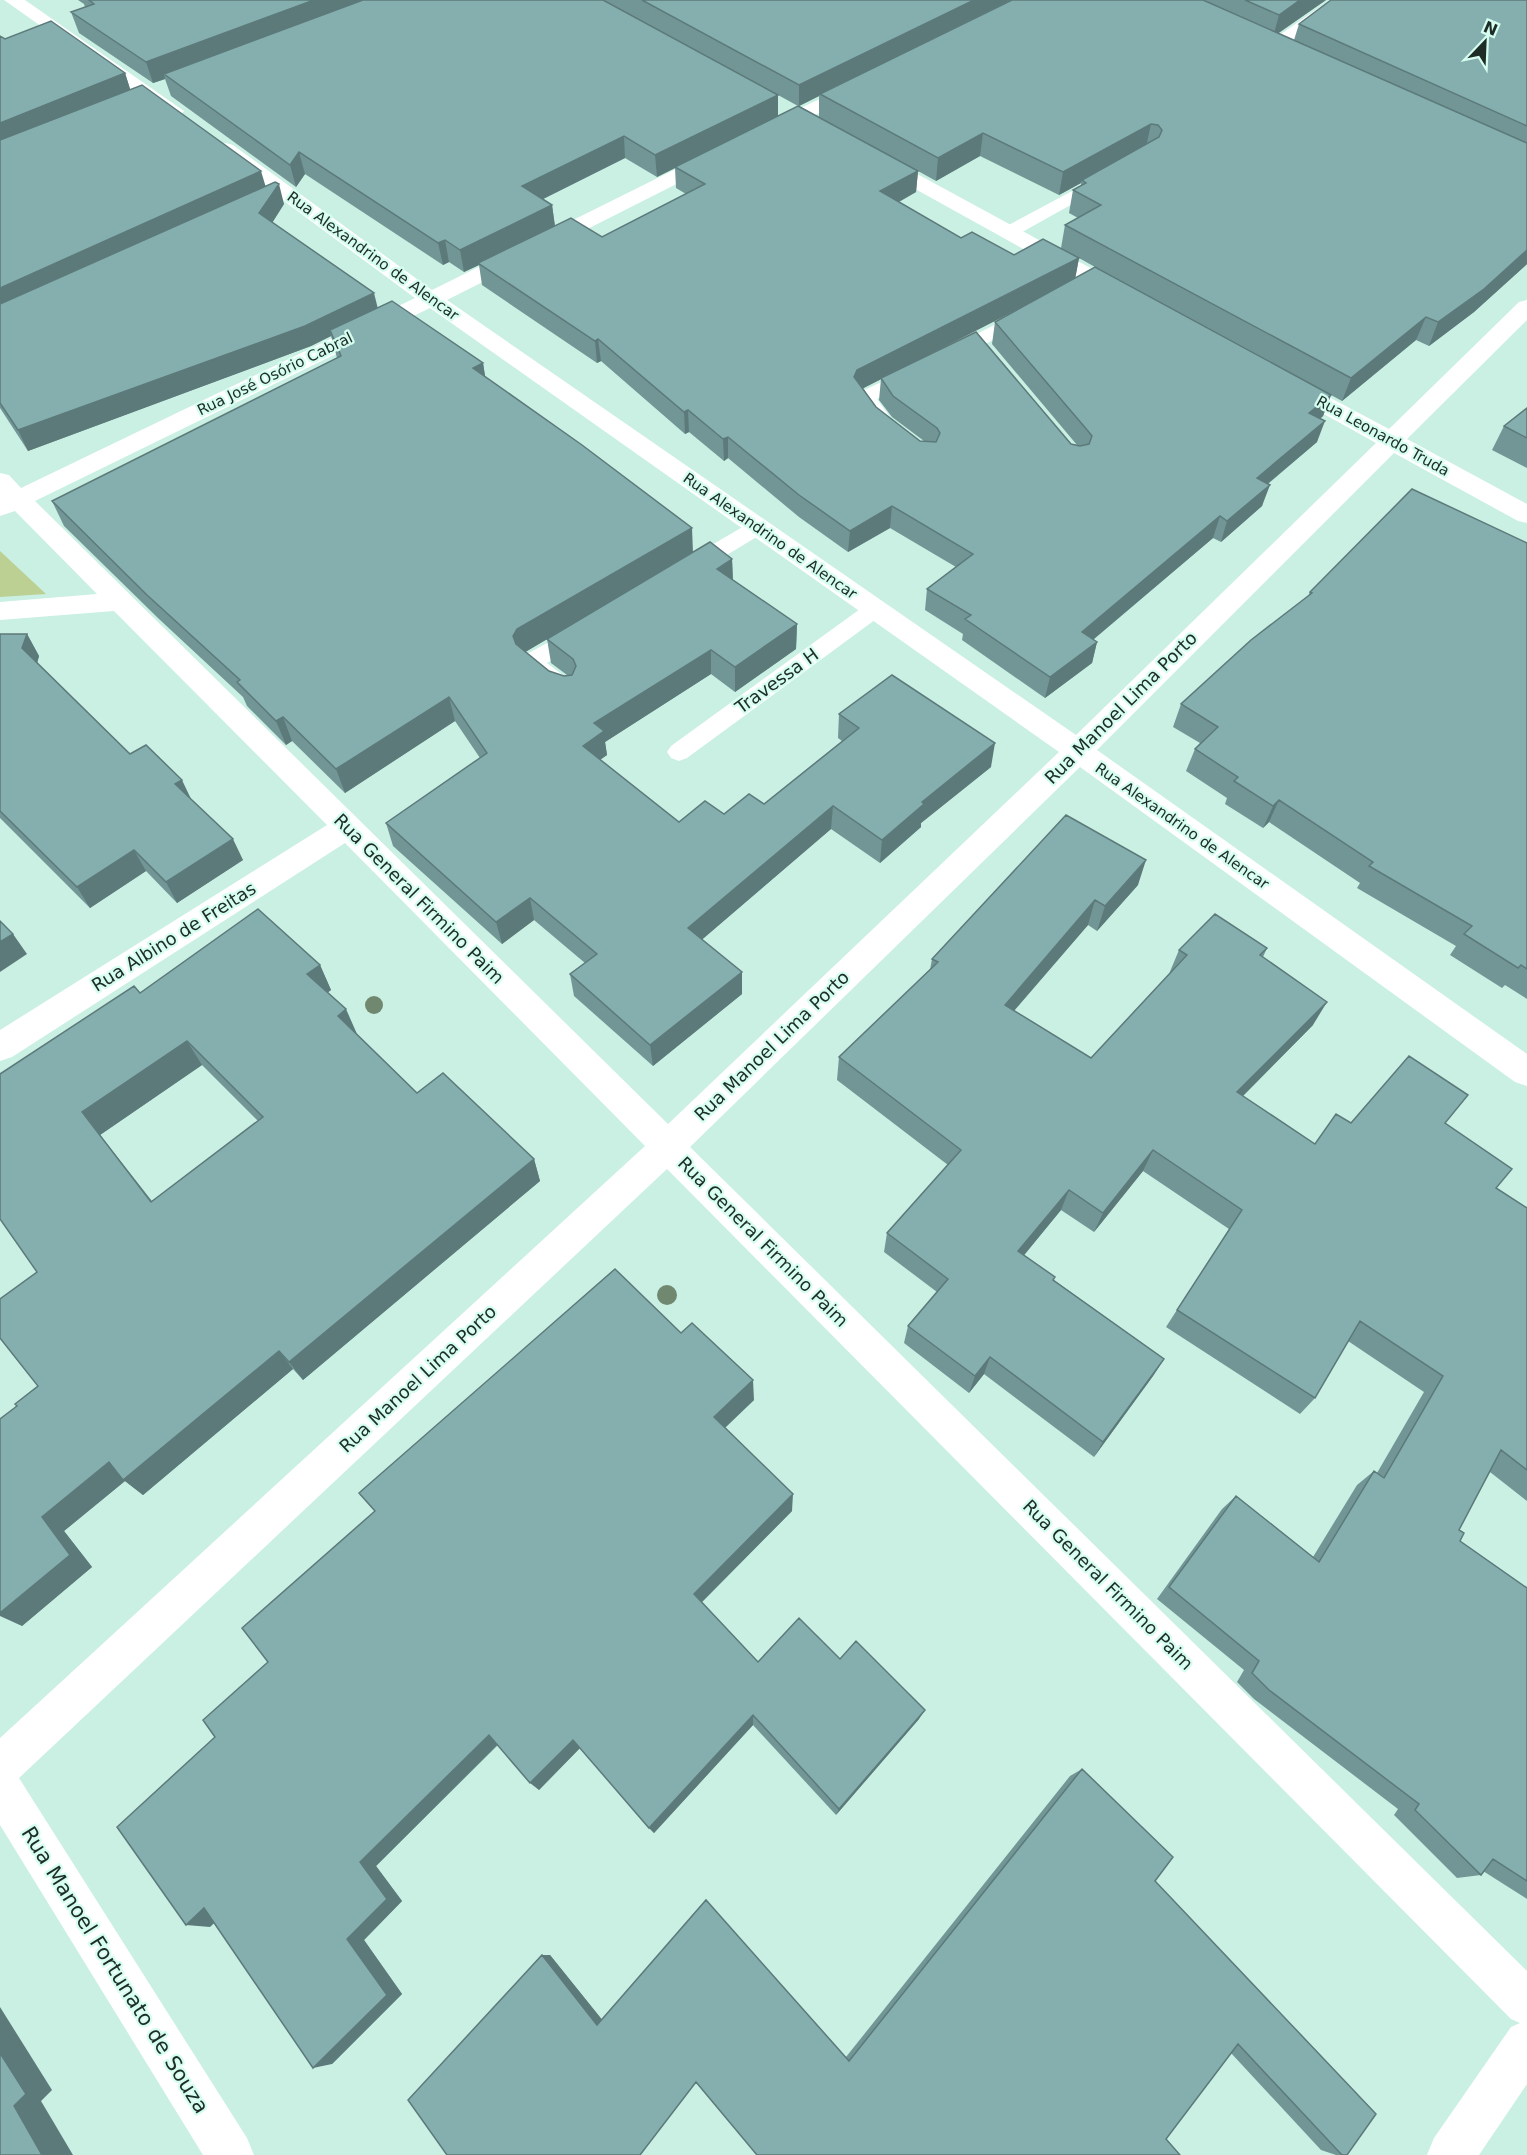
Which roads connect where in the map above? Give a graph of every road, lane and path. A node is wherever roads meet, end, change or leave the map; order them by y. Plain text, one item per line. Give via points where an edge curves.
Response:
1 (1342, 0) edge
2 (17, 1) edge
3 (1254, 38) edge
4 (1275, 47) junction
5 (1295, 56) edge
6 (879, 76) edge
7 (776, 106) edge
8 (796, 117) junction
9 (817, 128) edge
10 (755, 138) edge
11 (734, 148) edge
12 (857, 150) edge
13 (1118, 171) edge
14 (1009, 232) junction
15 (431, 299) junction
16 (1045, 305) edge
17 (1144, 306) edge
18 (1527, 307) edge
19 (976, 342) junction
20 (992, 360) edge
21 (1268, 374) edge
22 (900, 436) edge
23 (1391, 441) junction
24 (6, 496) edge
25 (1527, 515) edge
26 (758, 527) junction
27 (676, 576) edge
28 (120, 601) junction
29 (875, 609) junction
30 (0, 611) edge
31 (593, 626) edge
32 (567, 691) edge
33 (1078, 751) junction
34 (679, 752) dead end
35 (347, 827) junction
36 (0, 1047) edge
37 (1527, 1072) edge
38 (667, 1147) junction
39 (0, 1767) edge
40 (0, 1786) edge
41 (1527, 2003) edge
42 (1527, 2043) edge
43 (230, 2155) edge
44 (1451, 2155) edge

1 - 4 street
2 - 15 street, Rua Alexandrino de Alencar via 199,129 273,196
3 - 4 street
4 - 5 street
6 - 8 street
7 - 8 street
8 - 9 street
8 - 10 street
11 - 15 street, Rua José Osório Cabral
12 - 14 street
13 - 14 lane
14 - 17 street via 1083,284
15 - 24 street, Rua José Osório Cabral
15 - 26 street, Rua Alexandrino de Alencar
16 - 19 lane
18 - 23 street, Rua Manoel Lima Porto
19 - 20 lane
19 - 22 lane via 865,398 883,423
21 - 23 street, Rua Leonardo Truda
23 - 25 street, Rua Leonardo Truda
23 - 33 street, Rua Manoel Lima Porto
24 - 28 street, Rua General Firmino Paim
26 - 27 lane
26 - 29 street, Rua Alexandrino de Alencar
28 - 30 street
28 - 35 street, Rua General Firmino Paim
29 - 33 street, Rua Alexandrino de Alencar
29 - 34 lane, Travessa H
31 - 32 lane via 531,662
33 - 37 street, Rua Alexandrino de Alencar
33 - 38 street, Rua Manoel Lima Porto
35 - 36 street, Rua Albino de Freitas
35 - 38 street, Rua General Firmino Paim
38 - 39 street, Rua Manoel Lima Porto
38 - 41 street, Rua General Firmino Paim
40 - 43 street, Rua Manoel Fortunato de Souza
42 - 44 street

